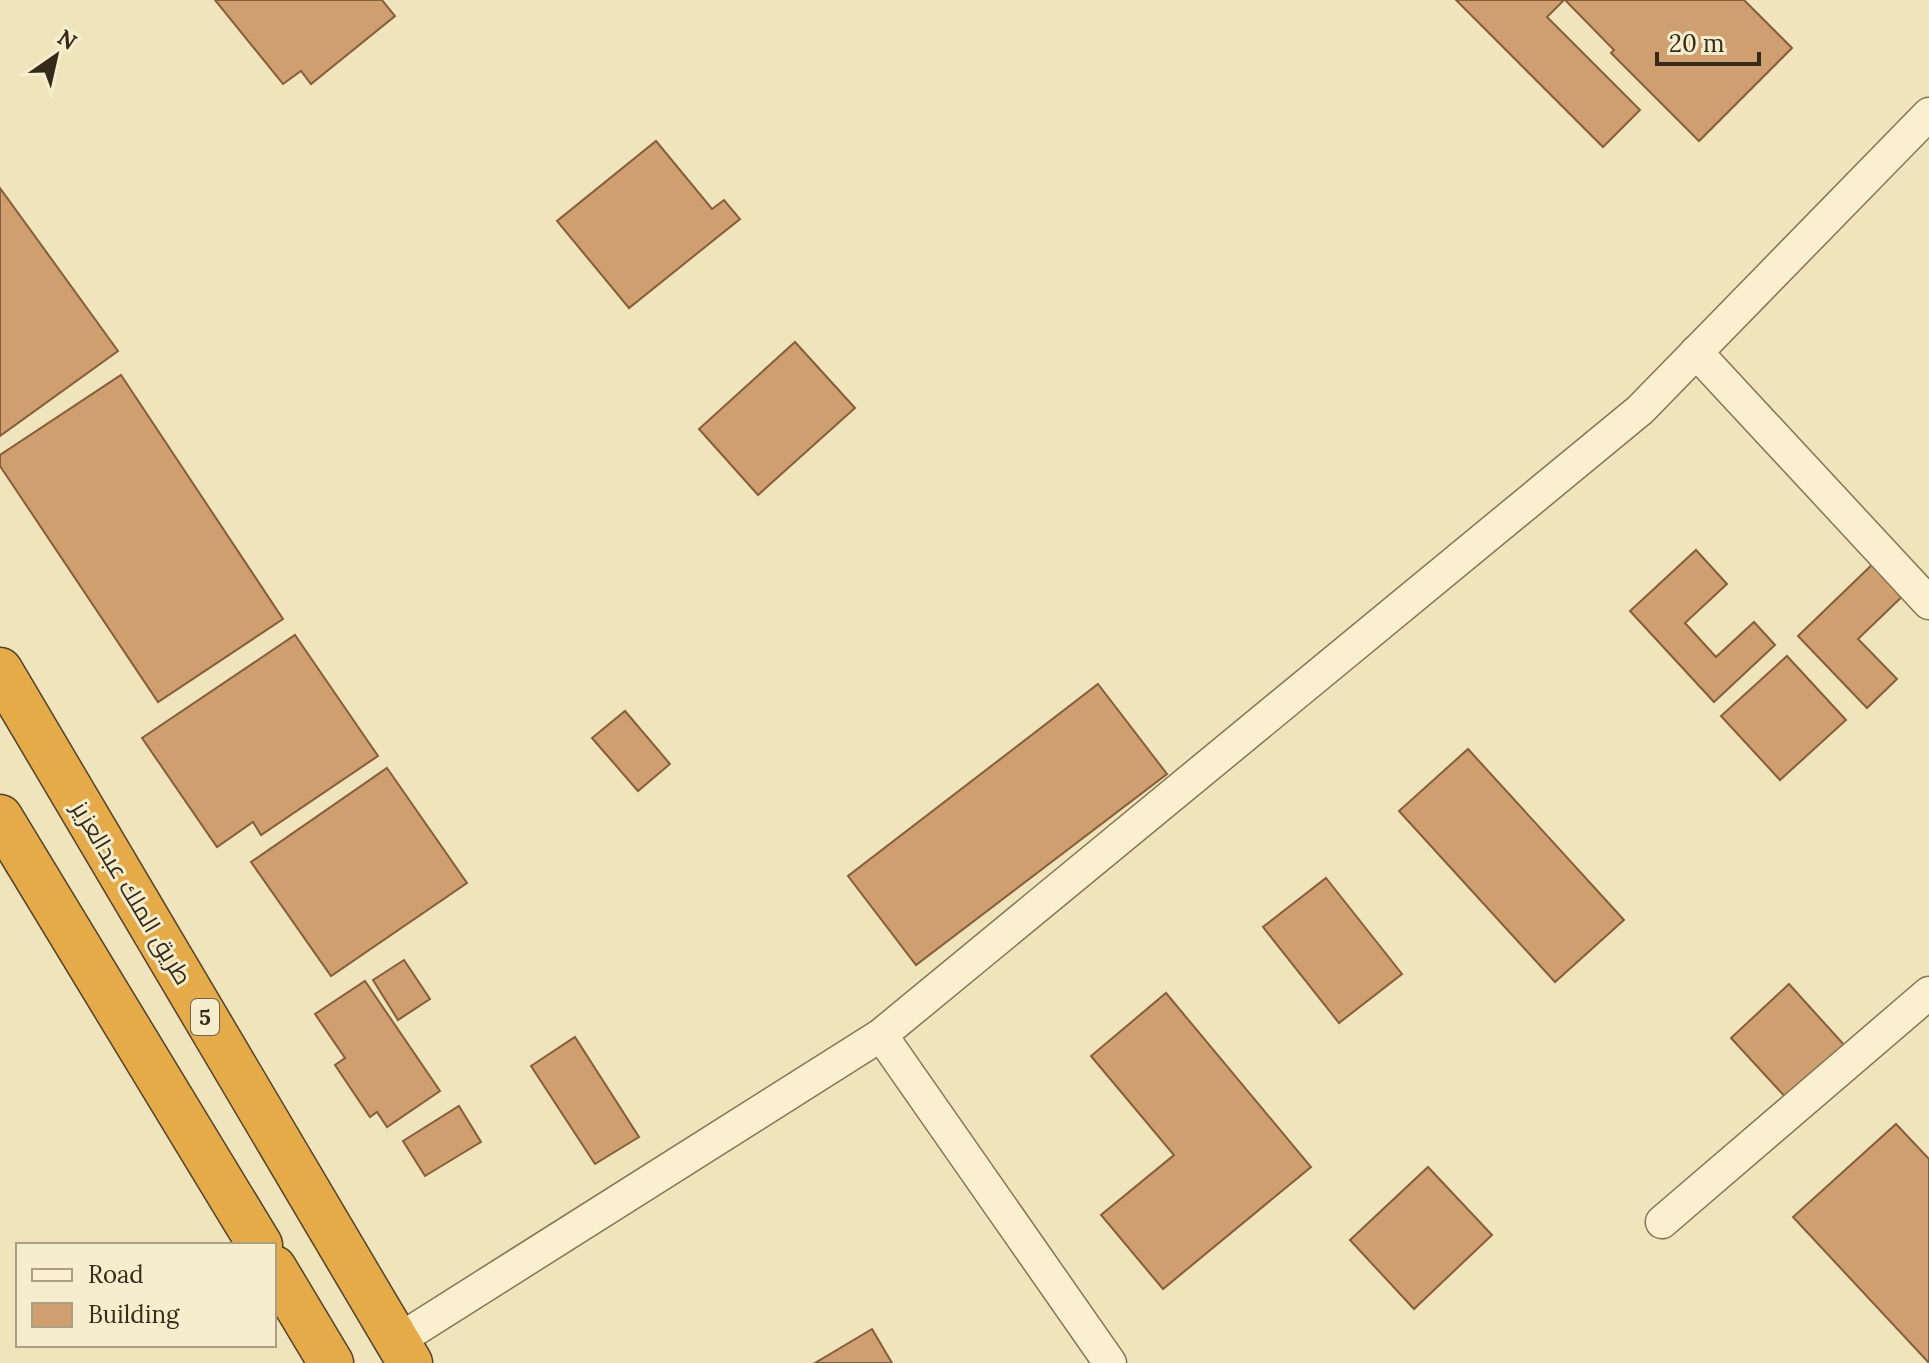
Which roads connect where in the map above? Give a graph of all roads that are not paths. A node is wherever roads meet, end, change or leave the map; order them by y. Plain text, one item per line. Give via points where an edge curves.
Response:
1 (1929, 114) edge
2 (1696, 352) junction
3 (1929, 603) edge
4 (0, 670) edge
5 (0, 817) edge
6 (1929, 993) edge
7 (881, 1035) junction
8 (1662, 1222) dead end
9 (259, 1243) edge
10 (276, 1271) edge
11 (404, 1352) edge
12 (331, 1363) edge
13 (1110, 1363) edge

1 - 2 street
2 - 3 street
2 - 7 street via 1640,410
4 - 11 highway, طريق الملك عبدالعزيز / 5
5 - 9 highway
6 - 8 street
7 - 11 street
7 - 13 street
10 - 12 highway

